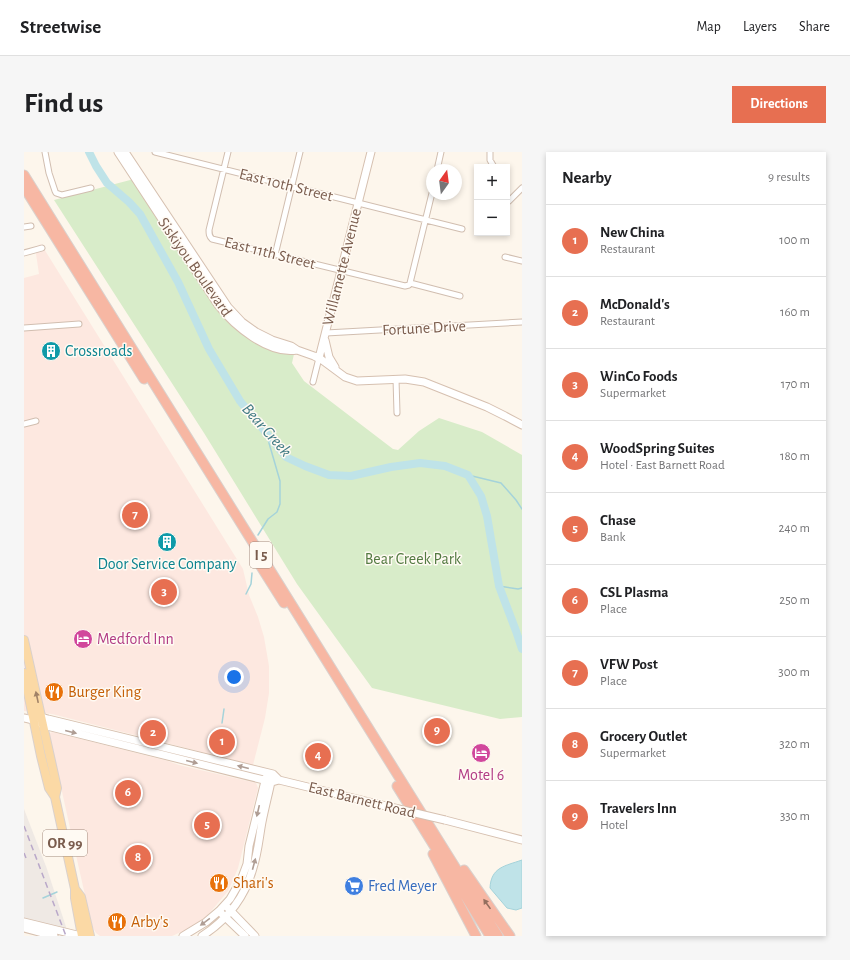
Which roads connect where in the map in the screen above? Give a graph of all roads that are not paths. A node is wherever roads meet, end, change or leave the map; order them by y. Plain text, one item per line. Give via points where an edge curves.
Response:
1 (45, 152) edge
2 (118, 152) edge
3 (155, 152) edge
4 (228, 152) edge
5 (300, 152) edge
6 (371, 152) edge
7 (441, 152) edge
8 (490, 152) edge
9 (126, 154) edge
10 (438, 164) edge
11 (492, 164) edge
12 (224, 169) junction
13 (24, 175) edge
14 (292, 186) junction
15 (24, 187) edge
16 (91, 188) dead end
17 (522, 188) edge
18 (430, 200) edge
19 (510, 200) edge
20 (358, 203) junction
21 (426, 220) junction
22 (31, 226) dead end
23 (24, 227) edge
24 (462, 229) dead end
25 (42, 248) dead end
26 (24, 253) edge
27 (275, 255) junction
28 (505, 257) dead end
29 (522, 261) edge
30 (342, 271) junction
31 (410, 283) junction
32 (460, 296) dead end
33 (522, 322) edge
34 (79, 324) dead end
35 (24, 328) edge
36 (325, 335) junction
37 (297, 350) junction
38 (319, 358) junction
39 (340, 374) junction
40 (396, 379) junction
41 (312, 382) dead end
42 (397, 412) dead end
43 (36, 421) dead end
44 (24, 424) edge
45 (522, 425) edge
46 (24, 640) edge
47 (24, 673) edge
48 (24, 718) edge
49 (39, 721) junction
50 (98, 738) junction
51 (126, 738) junction
52 (40, 756) junction
53 (54, 776) junction
54 (269, 777) junction
55 (55, 797) junction
56 (406, 801) junction
57 (416, 804) junction
58 (522, 840) edge
59 (75, 889) junction
60 (225, 905) junction
61 (219, 911) junction
62 (231, 911) junction
63 (225, 917) junction
64 (24, 922) edge
65 (24, 928) edge
66 (54, 936) edge
67 (82, 936) edge
68 (90, 936) edge
69 (184, 936) edge
70 (202, 936) edge
71 (245, 936) edge
72 (255, 936) edge
73 (476, 936) edge
74 (490, 936) edge
75 (498, 936) edge
76 (510, 936) edge

1 - 16 street via 49,173 59,195
2 - 37 main road, Siskiyou Boulevard via 228,317 265,344 289,352
3 - 12 street, East 10th Street
4 - 12 street
5 - 14 street
6 - 20 main road, Willamette Avenue
7 - 10 street
8 - 11 street
9 - 37 main road, Siskiyou Boulevard via 232,312 260,335
12 - 14 street, East 10th Street
12 - 27 street, East 11th Street via 209,230 210,237
13 - 57 highway, I 5
14 - 20 street, East 10th Street
14 - 27 street
15 - 56 highway, I 5
17 - 19 street
18 - 21 street
20 - 21 street, East 10th Street
20 - 30 main road, Willamette Avenue
21 - 24 street, East 10th Street
21 - 31 street
22 - 23 street
25 - 26 street
27 - 30 street, East 11th Street
28 - 29 street
30 - 31 street, East 11th Street via 398,285 405,286
30 - 36 main road, Willamette Avenue
31 - 32 street
33 - 36 street, Fortune Drive
34 - 35 street
36 - 38 main road, Willamette Avenue
36 - 39 main road via 329,357
37 - 38 main road, Siskiyou Boulevard
38 - 39 main road, Siskiyou Boulevard
38 - 41 street, Willamette Avenue
39 - 40 main road, Siskiyou Boulevard via 357,380
40 - 42 street
40 - 45 main road, Siskiyou Boulevard via 415,380 432,385 491,409
43 - 44 street
49 -> 46 main road, OR 99
47 - 49 main road, OR 99
48 - 49 main road
49 -> 50 main road
49 - 51 main road, East Barnett Road
49 - 52 main road, OR 99
49 - 53 main road, OR 99
50 - 51 main road via 101,735 119,740
50 -> 54 main road
54 -> 51 main road, East Barnett Road
52 - 53 main road via 48,766 50,775
52 - 55 main road, OR 99 via 49,788
53 - 55 main road, OR 99 via 57,788
54 - 58 main road, East Barnett Road, bridge
54 -> 60 main road via 245,869 236,890
62 -> 54 main road via 250,879
55 - 59 main road, OR 99
56 - 73 highway
56 - 74 highway, I 5
57 - 75 highway, I 5
76 -> 57 highway
59 - 67 main road, OR 99
59 - 68 main road, OR 99 via 81,897
60 - 61 main road
60 - 62 main road
61 - 63 main road
61 -> 69 main road
62 - 63 main road
62 - 72 main road
63 - 70 main road
63 - 71 main road
64 - 67 main road
65 - 66 main road

